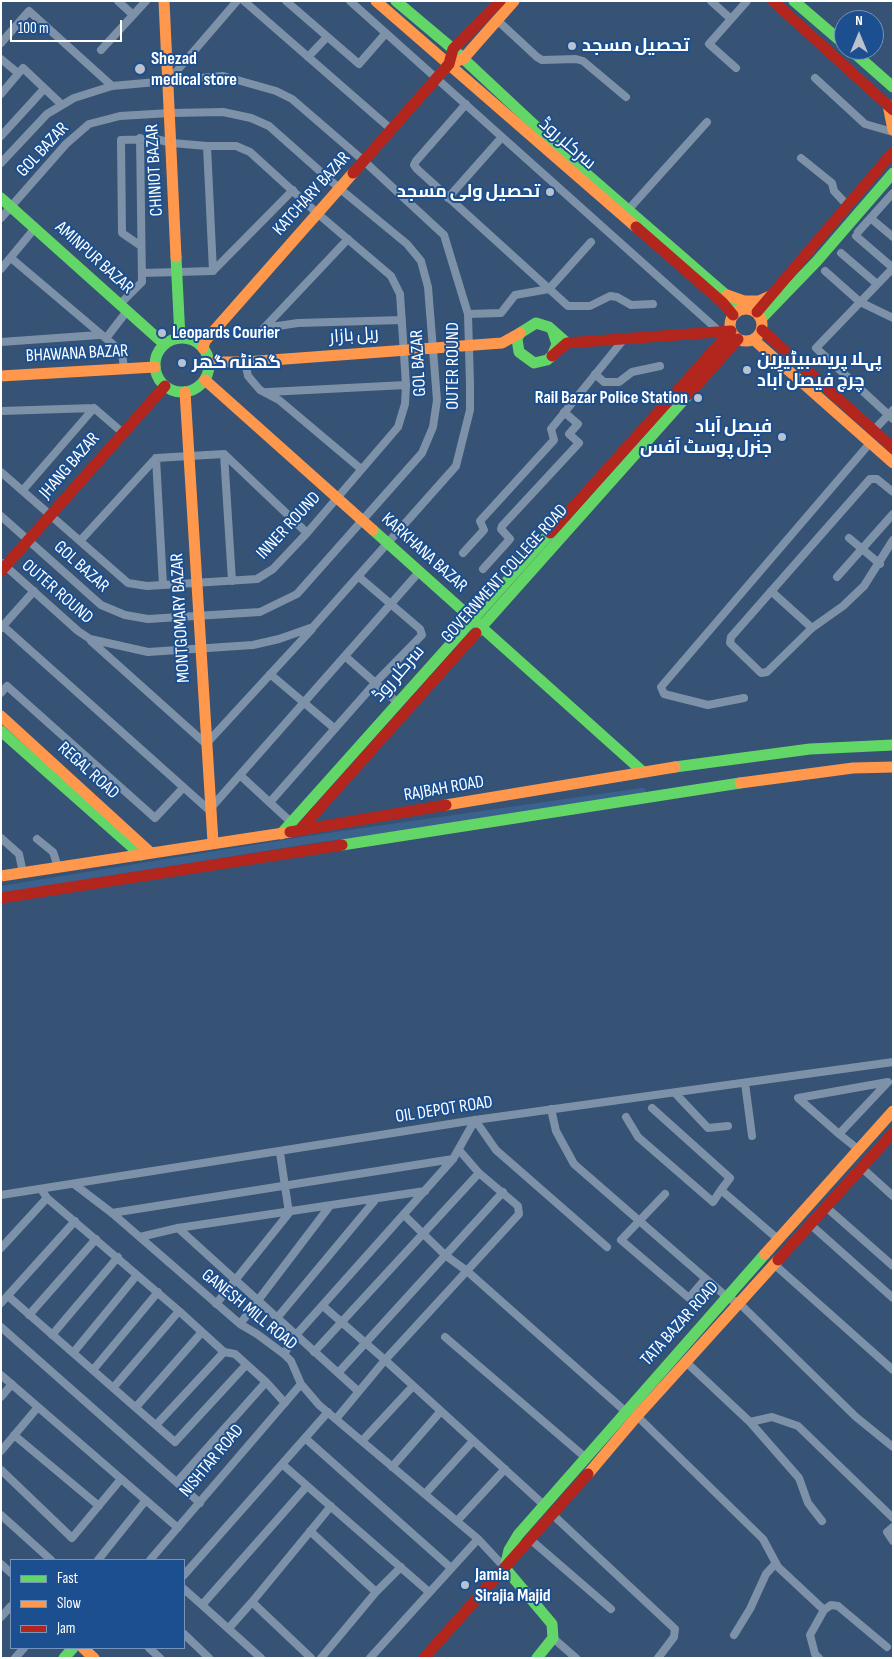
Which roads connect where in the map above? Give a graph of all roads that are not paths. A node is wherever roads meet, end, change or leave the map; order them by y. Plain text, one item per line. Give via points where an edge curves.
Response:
1 (118, 1) edge
2 (146, 1) edge
3 (164, 1) edge
4 (237, 1) edge
5 (244, 1) edge
6 (286, 1) edge
7 (350, 1) edge
8 (376, 1) edge
9 (396, 1) edge
10 (500, 1) edge
11 (514, 1) edge
12 (711, 1) edge
13 (747, 1) edge
14 (773, 1) edge
15 (794, 1) edge
16 (132, 14) junction
17 (731, 19) junction
18 (497, 20) junction
19 (386, 33) junction
20 (834, 35) edge
21 (327, 37) junction
22 (1, 42) edge
23 (453, 49) junction
24 (101, 50) dead end
25 (308, 57) junction
26 (463, 58) junction
27 (1, 59) edge
28 (862, 60) edge
29 (449, 64) junction
30 (736, 68) dead end
31 (18, 73) junction
32 (436, 78) junction
33 (815, 78) dead end
34 (169, 80) junction
35 (891, 85) edge
36 (112, 86) junction
37 (44, 89) junction
38 (1, 94) edge
39 (626, 97) dead end
40 (61, 104) junction
41 (466, 104) junction
42 (890, 107) edge
43 (170, 113) junction
44 (707, 122) dead end
45 (392, 130) junction
46 (893, 131) edge
47 (1, 136) edge
48 (502, 137) junction
49 (140, 138) junction
50 (172, 143) junction
51 (207, 146) junction
52 (5, 152) edge
53 (893, 152) edge
54 (801, 158) dead end
55 (364, 161) junction
56 (1, 163) edge
57 (893, 173) edge
58 (339, 188) junction
59 (293, 190) junction
60 (893, 193) edge
61 (1, 198) edge
62 (448, 198) junction
63 (886, 202) junction
64 (847, 205) junction
65 (12, 207) junction
66 (893, 208) edge
67 (628, 210) junction
68 (317, 213) junction
69 (1, 218) edge
70 (874, 221) dead end
71 (35, 228) junction
72 (893, 236) edge
73 (348, 239) junction
74 (591, 242) dead end
75 (141, 246) junction
76 (841, 253) dead end
77 (10, 258) junction
78 (893, 268) edge
79 (1, 269) edge
80 (177, 271) junction
81 (213, 271) junction
82 (825, 271) dead end
83 (142, 273) junction
84 (877, 284) junction
85 (549, 289) junction
86 (727, 295) junction
87 (770, 296) junction
88 (860, 302) junction
89 (653, 304) dead end
90 (123, 307) junction
91 (737, 312) junction
92 (468, 314) junction
93 (893, 318) edge
94 (402, 320) junction
95 (760, 320) junction
96 (553, 332) junction
97 (520, 333) junction
98 (729, 334) junction
99 (103, 336) junction
100 (180, 338) junction
101 (624, 339) junction
102 (754, 340) junction
103 (1, 342) edge
104 (567, 343) junction
105 (164, 344) junction
106 (502, 344) junction
107 (467, 346) junction
108 (203, 348) junction
109 (435, 348) junction
110 (403, 350) junction
111 (552, 356) junction
112 (523, 357) junction
113 (209, 362) junction
114 (245, 362) junction
115 (660, 366) dead end
116 (155, 367) junction
117 (124, 369) junction
118 (595, 374) junction
119 (1, 376) edge
120 (205, 380) junction
121 (406, 385) junction
122 (165, 386) junction
123 (185, 392) junction
124 (268, 392) junction
125 (94, 408) junction
126 (1, 411) edge
127 (564, 412) junction
128 (891, 415) edge
129 (873, 431) junction
130 (123, 433) junction
131 (870, 443) junction
132 (893, 448) edge
133 (224, 454) junction
134 (626, 454) junction
135 (189, 456) junction
136 (156, 458) junction
137 (893, 463) edge
138 (361, 469) junction
139 (1, 472) edge
140 (23, 490) junction
141 (893, 492) edge
142 (336, 498) junction
143 (893, 514) edge
144 (51, 515) junction
145 (1, 516) edge
146 (362, 520) junction
147 (307, 533) junction
148 (849, 538) dead end
149 (28, 540) junction
150 (893, 540) edge
151 (80, 541) junction
152 (388, 543) junction
153 (862, 549) junction
154 (463, 553) dead end
155 (880, 564) junction
156 (2, 567) edge
157 (483, 569) dead end
158 (419, 572) junction
159 (358, 576) junction
160 (837, 577) dead end
161 (232, 581) junction
162 (197, 583) junction
163 (163, 585) junction
164 (34, 591) junction
165 (771, 591) junction
166 (392, 605) junction
167 (199, 616) junction
168 (471, 619) junction
169 (2, 627) edge
170 (313, 627) junction
171 (481, 627) junction
172 (812, 628) junction
173 (90, 639) junction
174 (200, 648) junction
175 (346, 657) junction
176 (270, 674) junction
177 (376, 682) junction
178 (1, 693) edge
179 (744, 698) dead end
180 (397, 702) junction
181 (306, 704) junction
182 (1, 716) edge
183 (334, 728) junction
184 (1, 731) edge
185 (206, 744) junction
186 (893, 745) edge
187 (893, 767) edge
188 (642, 772) junction
189 (241, 776) junction
190 (183, 788) junction
191 (270, 801) junction
192 (322, 806) junction
193 (210, 810) junction
194 (428, 812) junction
195 (291, 821) junction
196 (331, 824) junction
197 (432, 830) junction
198 (299, 831) junction
199 (280, 834) junction
200 (1, 838) edge
201 (37, 839) dead end
202 (212, 842) junction
203 (146, 854) junction
204 (58, 867) junction
205 (23, 873) junction
206 (1, 876) edge
207 (1, 898) edge
208 (893, 1062) edge
209 (745, 1083) junction
210 (675, 1093) junction
211 (652, 1108) dead end
212 (552, 1110) junction
213 (893, 1111) edge
214 (626, 1117) dead end
215 (475, 1120) junction
216 (728, 1126) dead end
217 (840, 1134) junction
218 (752, 1136) dead end
219 (891, 1139) edge
220 (459, 1150) junction
221 (858, 1150) junction
222 (280, 1152) junction
223 (453, 1159) junction
224 (862, 1168) junction
225 (479, 1173) junction
226 (74, 1184) junction
227 (286, 1186) junction
228 (41, 1189) junction
229 (721, 1190) junction
230 (425, 1191) junction
231 (502, 1192) junction
232 (665, 1194) dead end
233 (1, 1195) edge
234 (893, 1196) edge
235 (48, 1198) junction
236 (376, 1199) junction
237 (329, 1206) junction
238 (826, 1207) junction
239 (112, 1213) junction
240 (289, 1213) junction
241 (404, 1215) junction
242 (74, 1221) junction
243 (638, 1222) junction
244 (810, 1225) junction
245 (178, 1228) junction
246 (423, 1235) junction
247 (140, 1237) junction
248 (96, 1239) junction
249 (780, 1240) junction
250 (607, 1247) dead end
251 (1, 1248) edge
252 (444, 1254) junction
253 (118, 1257) junction
254 (775, 1265) junction
255 (893, 1266) edge
256 (467, 1271) junction
257 (137, 1275) junction
258 (705, 1279) junction
259 (235, 1280) junction
260 (158, 1292) junction
261 (8, 1296) junction
262 (728, 1298) junction
263 (893, 1298) edge
264 (258, 1300) junction
265 (1, 1303) edge
266 (739, 1303) junction
267 (216, 1304) junction
268 (323, 1306) junction
269 (179, 1311) junction
270 (30, 1315) junction
271 (277, 1318) junction
272 (342, 1322) junction
273 (240, 1324) junction
274 (1, 1327) edge
275 (202, 1332) junction
276 (52, 1335) junction
277 (296, 1336) junction
278 (445, 1337) dead end
279 (364, 1343) junction
280 (224, 1352) junction
281 (314, 1352) junction
282 (73, 1353) junction
283 (284, 1354) junction
284 (385, 1360) junction
285 (686, 1362) junction
286 (246, 1365) junction
287 (93, 1370) junction
288 (893, 1370) edge
289 (338, 1373) junction
290 (1, 1375) edge
291 (266, 1382) junction
292 (12, 1384) junction
293 (300, 1384) junction
294 (413, 1386) junction
295 (113, 1388) junction
296 (358, 1391) junction
297 (1, 1397) edge
298 (285, 1403) junction
299 (38, 1407) junction
300 (136, 1407) junction
301 (441, 1411) junction
302 (625, 1411) junction
303 (328, 1412) junction
304 (637, 1416) junction
305 (336, 1419) junction
306 (750, 1422) junction
307 (156, 1425) junction
308 (14, 1436) junction
309 (305, 1438) junction
310 (362, 1441) junction
311 (473, 1441) junction
312 (893, 1447) edge
313 (1, 1450) edge
314 (586, 1458) junction
315 (282, 1464) junction
316 (392, 1466) junction
317 (1, 1470) edge
318 (505, 1470) junction
319 (121, 1479) junction
320 (177, 1482) junction
321 (308, 1486) junction
322 (425, 1494) junction
323 (146, 1500) junction
324 (200, 1503) junction
325 (99, 1506) junction
326 (331, 1506) junction
327 (545, 1506) junction
328 (1, 1515) edge
329 (553, 1515) junction
330 (893, 1518) edge
331 (457, 1521) junction
332 (822, 1521) dead end
333 (893, 1526) edge
334 (178, 1528) junction
335 (310, 1530) junction
336 (478, 1539) junction
337 (531, 1540) junction
338 (893, 1541) edge
339 (50, 1559) edge
340 (99, 1559) edge
341 (151, 1559) edge
342 (776, 1563) junction
343 (1, 1564) edge
344 (401, 1567) junction
345 (451, 1568) junction
346 (505, 1568) junction
347 (10, 1573) edge
348 (185, 1573) edge
349 (185, 1590) edge
350 (376, 1592) junction
351 (429, 1592) junction
352 (252, 1602) junction
353 (202, 1605) junction
354 (10, 1607) edge
355 (611, 1609) dead end
356 (824, 1610) junction
357 (1, 1617) edge
358 (229, 1628) junction
359 (185, 1635) edge
360 (734, 1635) dead end
361 (553, 1638) junction
362 (887, 1647) dead end
363 (84, 1649) edge
364 (150, 1649) edge
365 (94, 1658) edge
366 (160, 1658) edge
367 (209, 1658) edge
368 (261, 1658) edge
369 (312, 1658) edge
370 (320, 1658) edge
371 (370, 1658) edge
372 (424, 1658) edge
373 (537, 1658) edge
374 (576, 1658) edge
375 (658, 1658) edge
376 (819, 1658) edge

1 - 16 street
2 - 16 street
3 - 34 street, CHINIOT BAZAR
4 - 34 street
5 - 25 street
6 - 21 street
7 - 19 street
8 - 29 street, سرکلر روڈ
9 - 23 street, سرکلر روڈ
10 - 23 street, KATCHARY BAZAR
11 - 18 street, KATCHARY BAZAR
12 - 17 street
13 - 17 street
14 - 42 street
15 - 20 street
16 - 24 street
17 - 30 street via 709,44
18 - 26 street, KATCHARY BAZAR
18 - 39 street via 542,60 583,61
19 - 21 street via 359,64
19 - 32 street
21 - 25 street
22 - 36 street via 29,11
23 - 26 street, سرکلر روڈ
23 - 29 street, KATCHARY BAZAR
25 - 45 street
26 - 29 street, KATCHARY BAZAR
26 - 67 street, سرکلر روڈ
27 - 31 street
28 - 35 street
29 - 32 street, KATCHARY BAZAR
29 - 91 street, سرکلر روڈ
31 - 37 street via 23,68
31 - 38 street
32 - 41 street
32 - 45 street, KATCHARY BAZAR
33 - 46 street via 865,124
34 - 36 street, OUTER ROUND
34 - 43 street, CHINIOT BAZAR
34 - 55 street, OUTER ROUND via 223,76 276,91 292,99
36 - 40 street, OUTER ROUND
37 - 40 street
37 - 47 street
40 - 52 street, OUTER ROUND
41 - 48 street
41 - 62 street via 414,165
42 - 46 street
43 - 50 street, CHINIOT BAZAR
43 - 58 street, GOL BAZAR via 223,112 251,118 269,126
43 - 65 street, GOL BAZAR via 120,116 89,124 66,144
44 - 67 street
45 - 55 street, KATCHARY BAZAR
48 - 62 street
48 - 98 street
49 - 50 street, INNER ROUND
49 - 75 street
49 - 75 street via 121,140 121,177 122,233
50 - 51 street, INNER ROUND
50 - 80 street, CHINIOT BAZAR
51 - 59 street, INNER ROUND via 236,146 250,152
51 - 81 street
52 - 56 street, OUTER ROUND
53 - 64 street
54 - 64 street via 832,183 834,191
55 - 58 street, KATCHARY BAZAR
55 - 92 street, OUTER ROUND via 444,235
57 - 95 street via 818,261
58 - 68 street, KATCHARY BAZAR
58 - 109 street, GOL BAZAR via 407,244 421,261 428,287
59 - 68 street, INNER ROUND
59 - 81 street
60 - 63 street
61 - 65 street, AMINPUR BAZAR
62 - 85 street
63 - 66 street
63 - 78 street via 857,234
64 - 87 street
65 - 69 street, GOL BAZAR
65 - 71 street, AMINPUR BAZAR
67 - 86 street, سرکلر روڈ
68 - 73 street, INNER ROUND
68 - 108 street, KATCHARY BAZAR via 205,341
70 - 72 street
71 - 77 street
71 - 90 street, AMINPUR BAZAR
73 - 94 street, INNER ROUND via 391,276 400,294
73 - 94 street via 264,328 298,323
74 - 85 street
75 - 83 street
76 - 84 street
77 - 79 street
77 - 99 street
78 - 84 street
80 - 81 street
80 - 83 street
80 - 100 street, CHINIOT BAZAR
82 - 88 street
83 - 90 street via 142,282
84 - 88 street
85 - 89 street via 568,306 590,306 610,296 631,305
85 - 92 street via 515,295 500,313
86 - 87 street via 744,301 759,301
86 - 91 street, سرکلر روڈ
87 - 95 street
88 - 93 street
88 - 128 street via 816,348
90 - 99 street
90 - 105 street, AMINPUR BAZAR
91 - 95 street
91 - 98 street
92 - 107 street, OUTER ROUND
94 - 110 street, INNER ROUND
95 - 102 street
95 - 129 street
96 - 97 street, ریل بازار via 536,323
96 - 104 street, ریل بازار
96 - 111 street via 557,344
97 - 106 street, ریل بازار
97 - 112 street via 517,346
98 - 101 street
98 - 102 street via 743,341
98 - 134 street, GOVERNMENT COLLEGE ROAD
99 - 103 street
99 - 117 street via 122,352
100 - 105 street
100 - 108 street via 188,338
101 - 104 street
101 - 118 street
102 - 131 street
104 - 111 street
105 - 116 street
106 - 107 street, ریل بازار
106 - 112 street
107 - 109 street, ریل بازار
107 - 152 street, OUTER ROUND via 470,410 456,466
108 - 113 street
109 - 110 street, ریل بازار
109 - 146 street, GOL BAZAR via 437,400 433,428 422,453
110 - 114 street, ریل بازار
110 - 121 street, INNER ROUND
111 - 112 street via 534,363
113 - 114 street, ریل بازار
113 - 120 street
114 - 124 street via 248,376 260,390
115 - 118 street via 632,372 619,382 604,382
116 - 117 street, BHAWANA BAZAR
116 - 122 street
117 - 119 street, BHAWANA BAZAR
118 - 127 street
120 - 123 street
120 - 142 street, KARKHANA BAZAR
121 - 124 street
121 - 138 street, INNER ROUND via 401,422
122 - 123 street
122 - 130 street, JHANG BAZAR
123 - 135 street, MONTGOMARY BAZAR
124 - 138 street
125 - 126 street
125 - 130 street
125 - 140 street
127 - 154 street via 551,429 554,440 480,521 484,530
127 - 157 street via 578,424 570,434 579,443 502,526 510,539
128 - 129 street
129 - 132 street
130 - 144 street, JHANG BAZAR
131 - 137 street
131 - 179 street via 661,687 664,694 708,705
133 - 135 street
133 - 147 street
133 - 161 street
134 - 168 street, سرکلر روڈ
134 - 171 street, GOVERNMENT COLLEGE ROAD
135 - 136 street
135 - 162 street, MONTGOMARY BAZAR
136 - 151 street
136 - 163 street
138 - 142 street, INNER ROUND
139 - 140 street, INNER ROUND
140 - 144 street, INNER ROUND
141 - 165 street via 877,479 870,479
142 - 146 street, KARKHANA BAZAR
142 - 147 street, INNER ROUND
143 - 153 street
144 - 149 street, JHANG BAZAR
144 - 151 street, INNER ROUND
145 - 149 street, GOL BAZAR
146 - 152 street, KARKHANA BAZAR
146 - 167 street, GOL BAZAR via 297,594 260,612
147 - 161 street, INNER ROUND via 273,569 257,579
148 - 153 street
149 - 156 street, JHANG BAZAR
149 - 167 street, GOL BAZAR via 101,605 125,615 148,619
150 - 155 street
151 - 163 street, INNER ROUND via 128,583
152 - 158 street, KARKHANA BAZAR
152 - 159 street, OUTER ROUND
153 - 155 street
153 - 160 street
155 - 172 street via 864,586
156 - 164 street, OUTER ROUND
158 - 166 street
158 - 168 street, KARKHANA BAZAR
159 - 166 street
159 - 170 street, OUTER ROUND
161 - 162 street, INNER ROUND
162 - 163 street, INNER ROUND
162 - 167 street, MONTGOMARY BAZAR
164 - 169 street
164 - 173 street, OUTER ROUND
165 - 172 street
165 - 172 street via 730,640 761,673 767,672
166 - 175 street
166 - 177 street via 420,629 422,635
167 - 174 street, MONTGOMARY BAZAR
168 - 171 street, KARKHANA BAZAR
168 - 180 street, سرکلر روڈ
169 - 190 street
170 - 174 street, OUTER ROUND via 253,645
170 - 176 street
171 - 188 street, KARKHANA BAZAR
171 - 192 street, GOVERNMENT COLLEGE ROAD
173 - 174 street, OUTER ROUND via 148,652
173 - 185 street
174 - 185 street, MONTGOMARY BAZAR
175 - 177 street
175 - 181 street
176 - 181 street
176 - 185 street
177 - 180 street
177 - 183 street
178 - 190 street via 7,686 155,818
180 - 195 street, سرکلر روڈ
181 - 183 street
181 - 189 street
182 - 203 street, REGAL ROAD
183 - 191 street
184 - 203 street, REGAL ROAD
185 - 193 street, MONTGOMARY BAZAR
186 - 188 street, RAJBAH ROAD via 810,749
187 - 197 street via 796,774
188 - 194 street, RAJBAH ROAD
189 - 191 street
189 - 193 street
190 - 193 street
191 - 195 street
192 - 196 street
192 - 198 street, GOVERNMENT COLLEGE ROAD
193 - 202 street, MONTGOMARY BAZAR
194 - 196 street, RAJBAH ROAD
194 - 197 street
195 - 198 street
195 - 199 street, سرکلر روڈ
196 - 198 street, RAJBAH ROAD
197 - 207 street
198 - 199 street, RAJBAH ROAD
199 - 202 street, RAJBAH ROAD
200 - 205 street via 19,854
201 - 204 street via 53,852
202 - 203 street, RAJBAH ROAD
203 - 204 street, RAJBAH ROAD
204 - 205 street, RAJBAH ROAD
205 - 206 street, RAJBAH ROAD
208 - 209 street, OIL DEPOT ROAD
209 - 210 street, OIL DEPOT ROAD
209 - 218 street
210 - 212 street, OIL DEPOT ROAD
210 - 216 street via 708,1128
211 - 229 street via 730,1178
212 - 215 street, OIL DEPOT ROAD
212 - 243 street via 556,1131 574,1164
213 - 221 street, TATA BAZAR ROAD
214 - 229 street via 638,1137 713,1202
215 - 220 street
215 - 222 street, OIL DEPOT ROAD
215 - 250 street via 496,1150
217 - 217 street via 798,1098 888,1082 882,1088
217 - 221 street
219 - 224 street, TATA BAZAR ROAD
220 - 223 street
220 - 225 street
221 - 249 street, TATA BAZAR ROAD
222 - 226 street, OIL DEPOT ROAD
222 - 227 street
223 - 227 street
223 - 230 street
224 - 234 street
224 - 238 street, TATA BAZAR ROAD
225 - 231 street
225 - 246 street
226 - 228 street, OIL DEPOT ROAD
226 - 239 street, GANESH MILL ROAD
227 - 239 street
227 - 240 street
228 - 233 street, OIL DEPOT ROAD
228 - 235 street
229 - 249 street
230 - 236 street
230 - 241 street
231 - 252 street
231 - 256 street via 518,1206 519,1214
232 - 243 street
235 - 242 street
235 - 251 street
236 - 237 street
236 - 271 street
237 - 240 street
237 - 264 street
238 - 244 street, TATA BAZAR ROAD
238 - 255 street
239 - 247 street, GANESH MILL ROAD
240 - 245 street
240 - 259 street
241 - 246 street
241 - 268 street
242 - 248 street
242 - 261 street
243 - 258 street
243 - 258 street via 621,1240 689,1298
244 - 254 street, TATA BAZAR ROAD
244 - 263 street
245 - 247 street
245 - 259 street
246 - 252 street
246 - 272 street
247 - 267 street, GANESH MILL ROAD
248 - 253 street
248 - 270 street
249 - 262 street, TATA BAZAR ROAD
252 - 256 street
252 - 279 street
253 - 257 street
253 - 276 street
254 - 266 street, TATA BAZAR ROAD
254 - 288 street
256 - 284 street
256 - 302 street
257 - 260 street
257 - 282 street
258 - 262 street
259 - 264 street
259 - 267 street
260 - 269 street
260 - 287 street
261 - 265 street
261 - 270 street
262 - 266 street
262 - 302 street, TATA BAZAR ROAD
264 - 271 street
264 - 273 street
266 - 285 street, TATA BAZAR ROAD
266 - 312 street via 856,1417
267 - 273 street, GANESH MILL ROAD
268 - 272 street
268 - 277 street
269 - 275 street
269 - 295 street
270 - 276 street
271 - 277 street
272 - 279 street
272 - 281 street
273 - 283 street, GANESH MILL ROAD
274 - 320 street
275 - 280 street
275 - 300 street
276 - 282 street
277 - 281 street
277 - 283 street
278 - 314 street
279 - 284 street
279 - 289 street
280 - 286 street via 234,1354
280 - 307 street
281 - 289 street
282 - 287 street
283 - 293 street, GANESH MILL ROAD via 291,1361
284 - 294 street
284 - 296 street
285 - 304 street, TATA BAZAR ROAD
285 - 306 street
286 - 291 street
286 - 307 street via 175,1442
287 - 295 street
289 - 296 street
290 - 292 street
291 - 298 street
291 - 320 street
292 - 297 street
292 - 299 street
293 - 298 street, NISHTAR ROAD
293 - 303 street, GANESH MILL ROAD
294 - 301 street
294 - 310 street
295 - 300 street
296 - 305 street
298 - 324 street, NISHTAR ROAD
299 - 308 street
299 - 319 street
300 - 307 street
301 - 311 street
301 - 316 street
302 - 314 street, TATA BAZAR ROAD
303 - 305 street, GANESH MILL ROAD
303 - 309 street
304 - 329 street, TATA BAZAR ROAD
304 - 342 street via 763,1539
305 - 310 street, GANESH MILL ROAD
306 - 330 street via 772,1417 798,1426
306 - 332 street via 799,1478 808,1503
308 - 313 street
308 - 325 street
309 - 315 street
309 - 345 street
310 - 316 street, GANESH MILL ROAD
311 - 318 street
311 - 322 street
314 - 327 street, TATA BAZAR ROAD
315 - 321 street
315 - 348 street
316 - 322 street, GANESH MILL ROAD
317 - 325 street via 72,1538
318 - 327 street
318 - 331 street
319 - 323 street
319 - 325 street
320 - 324 street
321 - 326 street
321 - 353 street
322 - 331 street, GANESH MILL ROAD
323 - 334 street
323 - 340 street
324 - 334 street, NISHTAR ROAD
326 - 335 street
326 - 344 street
327 - 346 street, TATA BAZAR ROAD via 509,1550
328 - 339 street
329 - 337 street, TATA BAZAR ROAD
329 - 375 street via 674,1629 674,1637
331 - 336 street, GANESH MILL ROAD
333 - 338 street via 887,1532
334 - 341 street, NISHTAR ROAD
335 - 350 street
335 - 352 street
336 - 345 street
336 - 346 street, GANESH MILL ROAD
337 - 346 street, TATA BAZAR ROAD
337 - 355 street
342 - 356 street
342 - 360 street via 766,1574
343 - 347 street
344 - 350 street
344 - 351 street
345 - 351 street
346 - 361 street via 552,1624
346 - 372 street, TATA BAZAR ROAD
349 - 353 street
350 - 370 street
351 - 371 street
352 - 358 street
352 - 369 street
353 - 358 street
354 - 357 street
356 - 362 street via 838,1606
356 - 376 street via 810,1634
358 - 368 street
359 - 367 street
361 - 373 street
361 - 374 street
363 - 365 street
364 - 366 street

